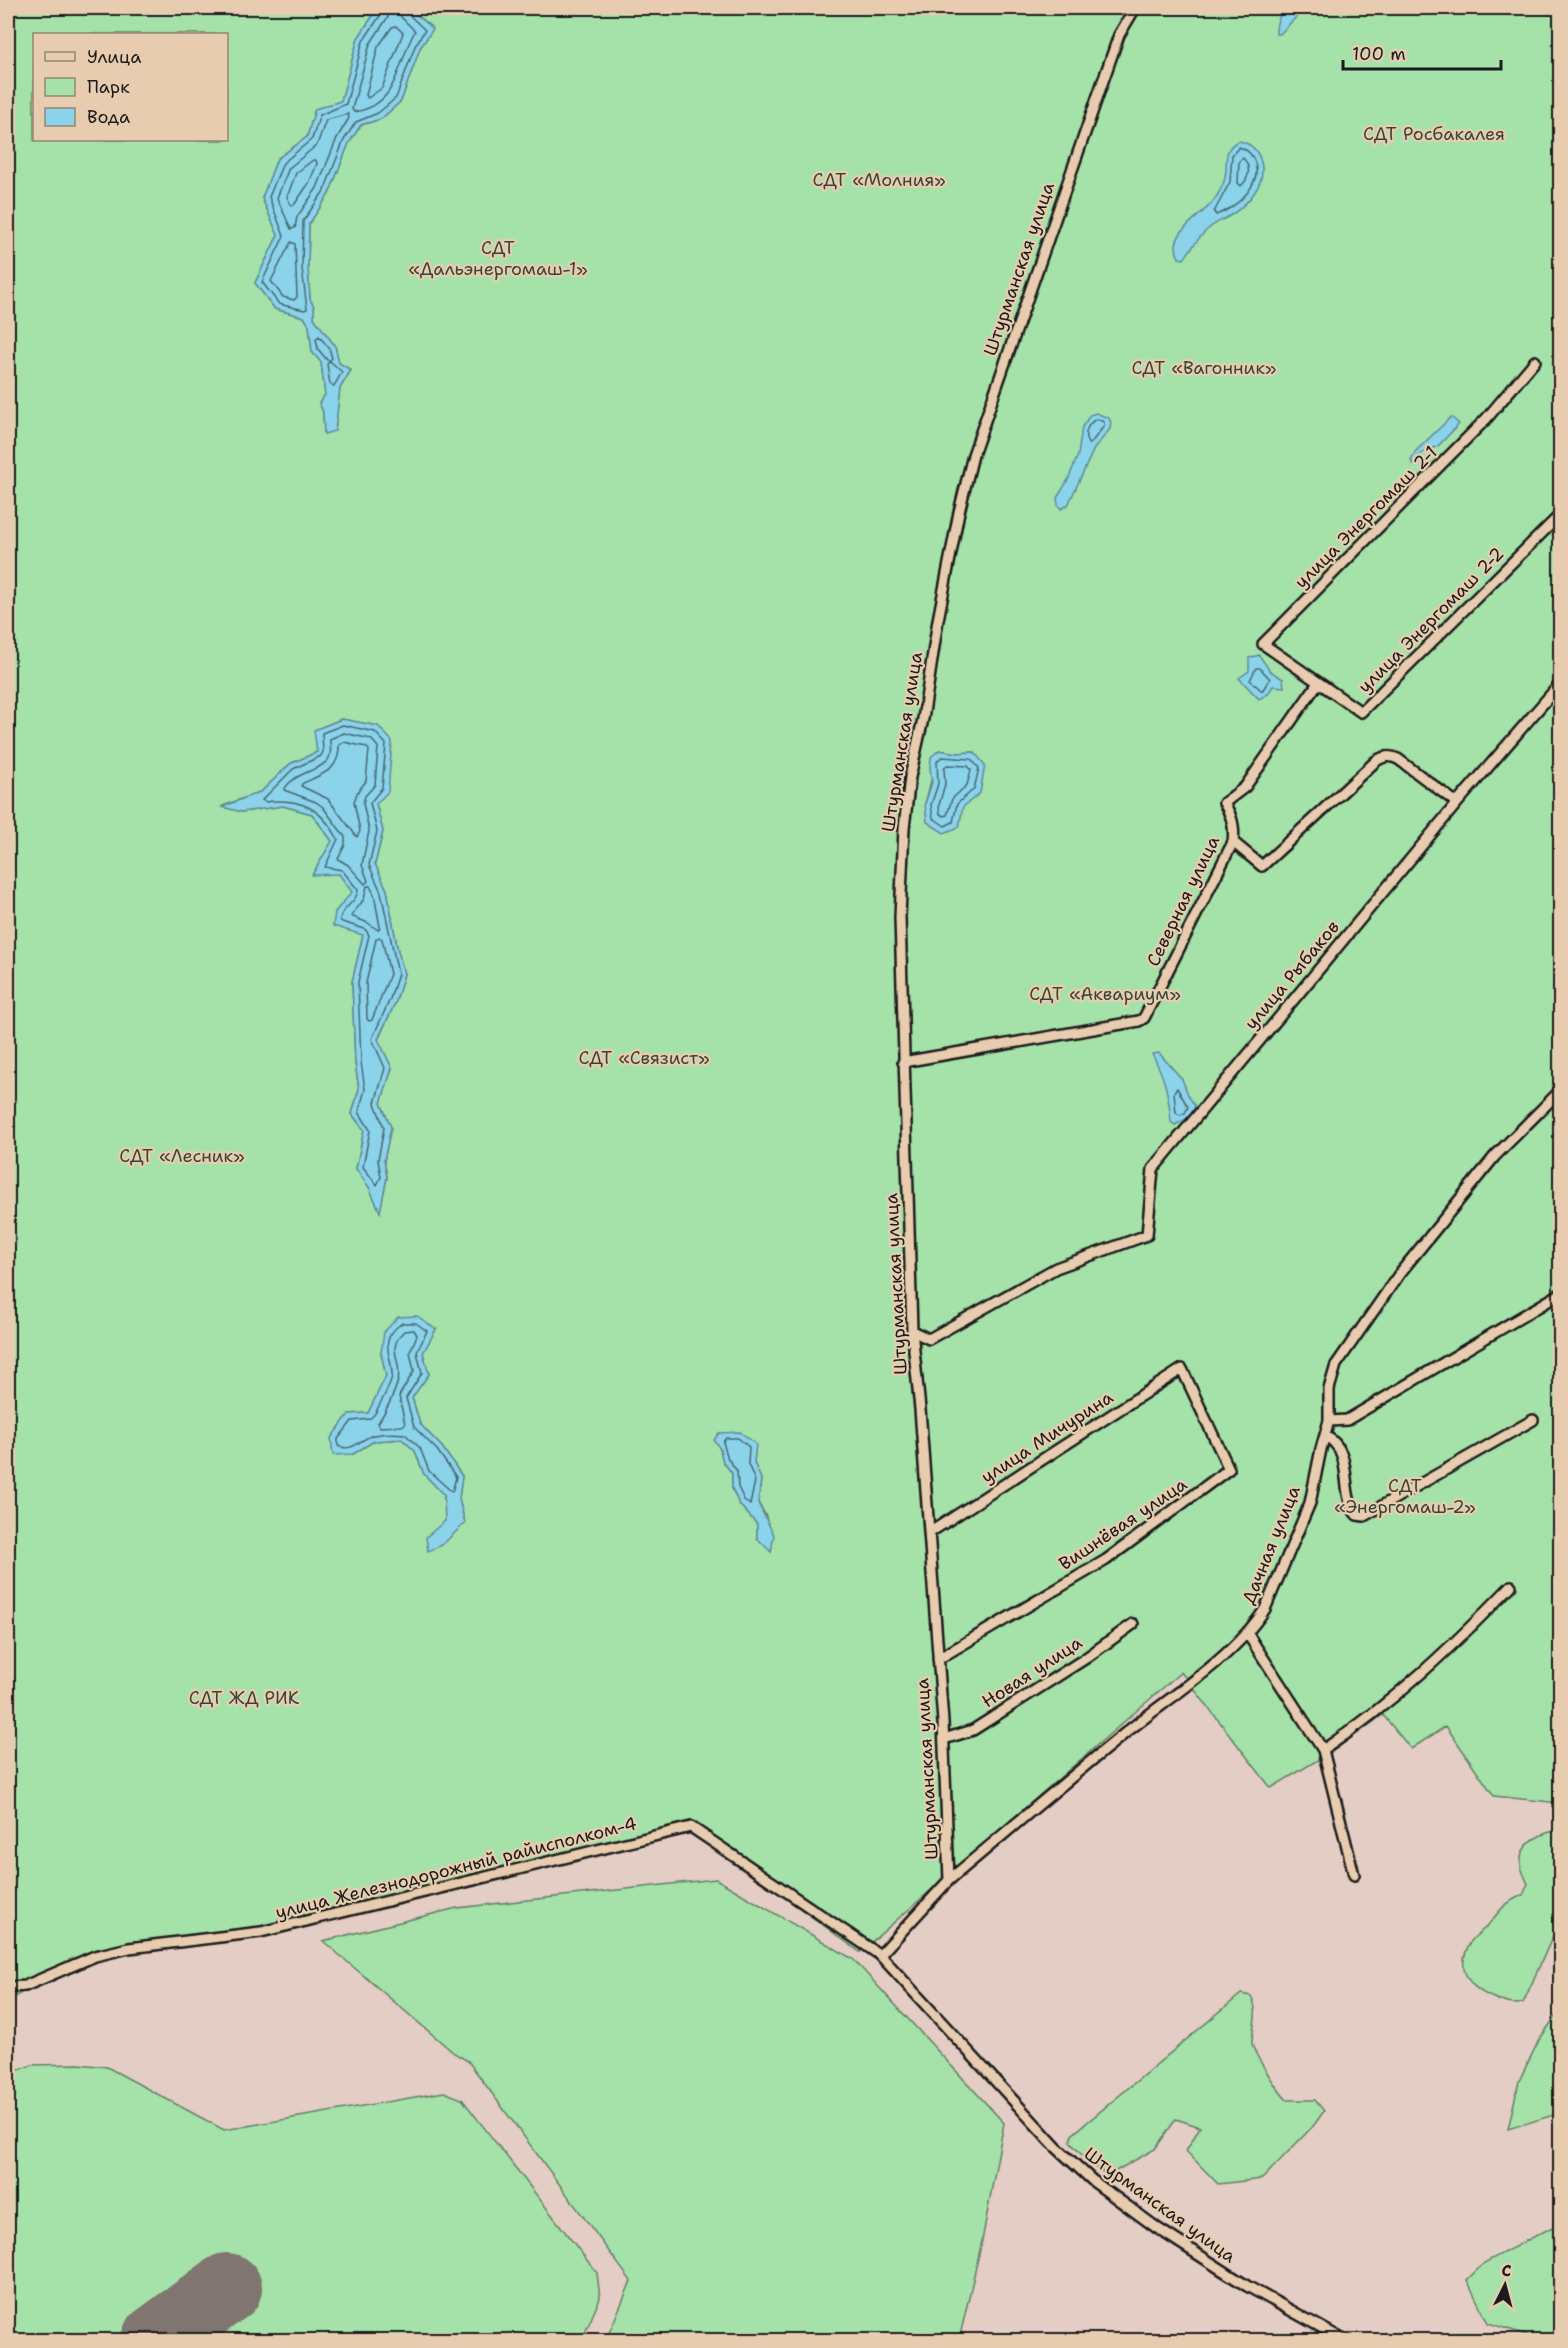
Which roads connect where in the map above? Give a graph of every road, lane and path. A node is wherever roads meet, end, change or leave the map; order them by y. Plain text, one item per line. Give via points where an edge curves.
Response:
1 (1134, 10) dead end
2 (1535, 361) dead end
3 (1560, 515) edge
4 (1318, 683) junction
5 (1560, 684) edge
6 (1457, 803) junction
7 (1233, 842) junction
8 (903, 1062) junction
9 (1560, 1091) edge
10 (1560, 1294) edge
11 (912, 1331) junction
12 (1182, 1369) joint
13 (1533, 1420) dead end
14 (1329, 1421) junction
15 (1325, 1436) junction
16 (929, 1533) junction
17 (1511, 1586) dead end
18 (1133, 1624) dead end
19 (1247, 1633) junction
20 (938, 1659) junction
21 (944, 1739) junction
22 (1323, 1750) junction
23 (1354, 1875) dead end
24 (949, 1880) junction
25 (880, 1955) junction
26 (8, 1987) edge
27 (1344, 2340) edge

1 - 8 street, Штурманская улица via 1119,35 993,393 959,512 904,828 900,917
2 - 4 street, улица Энергомаш 2-1 via 1487,418 1263,644
3 - 4 street, улица Энергомаш 2-2 via 1361,712
4 - 7 street, Северная улица via 1245,787 1224,803 1232,819
5 - 6 street, улица Рыбаков
6 - 7 street via 1391,756 1376,761 1262,866
6 - 11 street, улица Рыбаков via 1153,1169 1147,1234 1056,1268 929,1340
7 - 8 street, Северная улица via 1141,1020
8 - 11 street, Штурманская улица
9 - 14 street, Дачная улица via 1495,1156 1400,1273 1333,1371
10 - 14 street via 1347,1420
11 - 16 street, Штурманская улица
12 - 16 street, улица Мичурина
12 - 20 street, Вишнёвая улица via 1229,1469 1106,1560
13 - 15 street via 1364,1516 1357,1515 1352,1507 1341,1452
14 - 15 street, Дачная улица
15 - 19 street, Дачная улица via 1310,1503 1265,1609
16 - 20 street, Штурманская улица
17 - 22 street via 1406,1688
18 - 21 street, Новая улица via 973,1730
19 - 22 street
19 - 24 street, Дачная улица
20 - 21 street, Штурманская улица
21 - 24 street, Штурманская улица
22 - 23 street
24 - 25 street, Штурманская улица
25 - 26 street, улица Железнодорожный райисполком-4 via 691,1827 261,1932 107,1953 25,1986
25 - 27 street, Штурманская улица via 1056,2147 1093,2181 1247,2286

